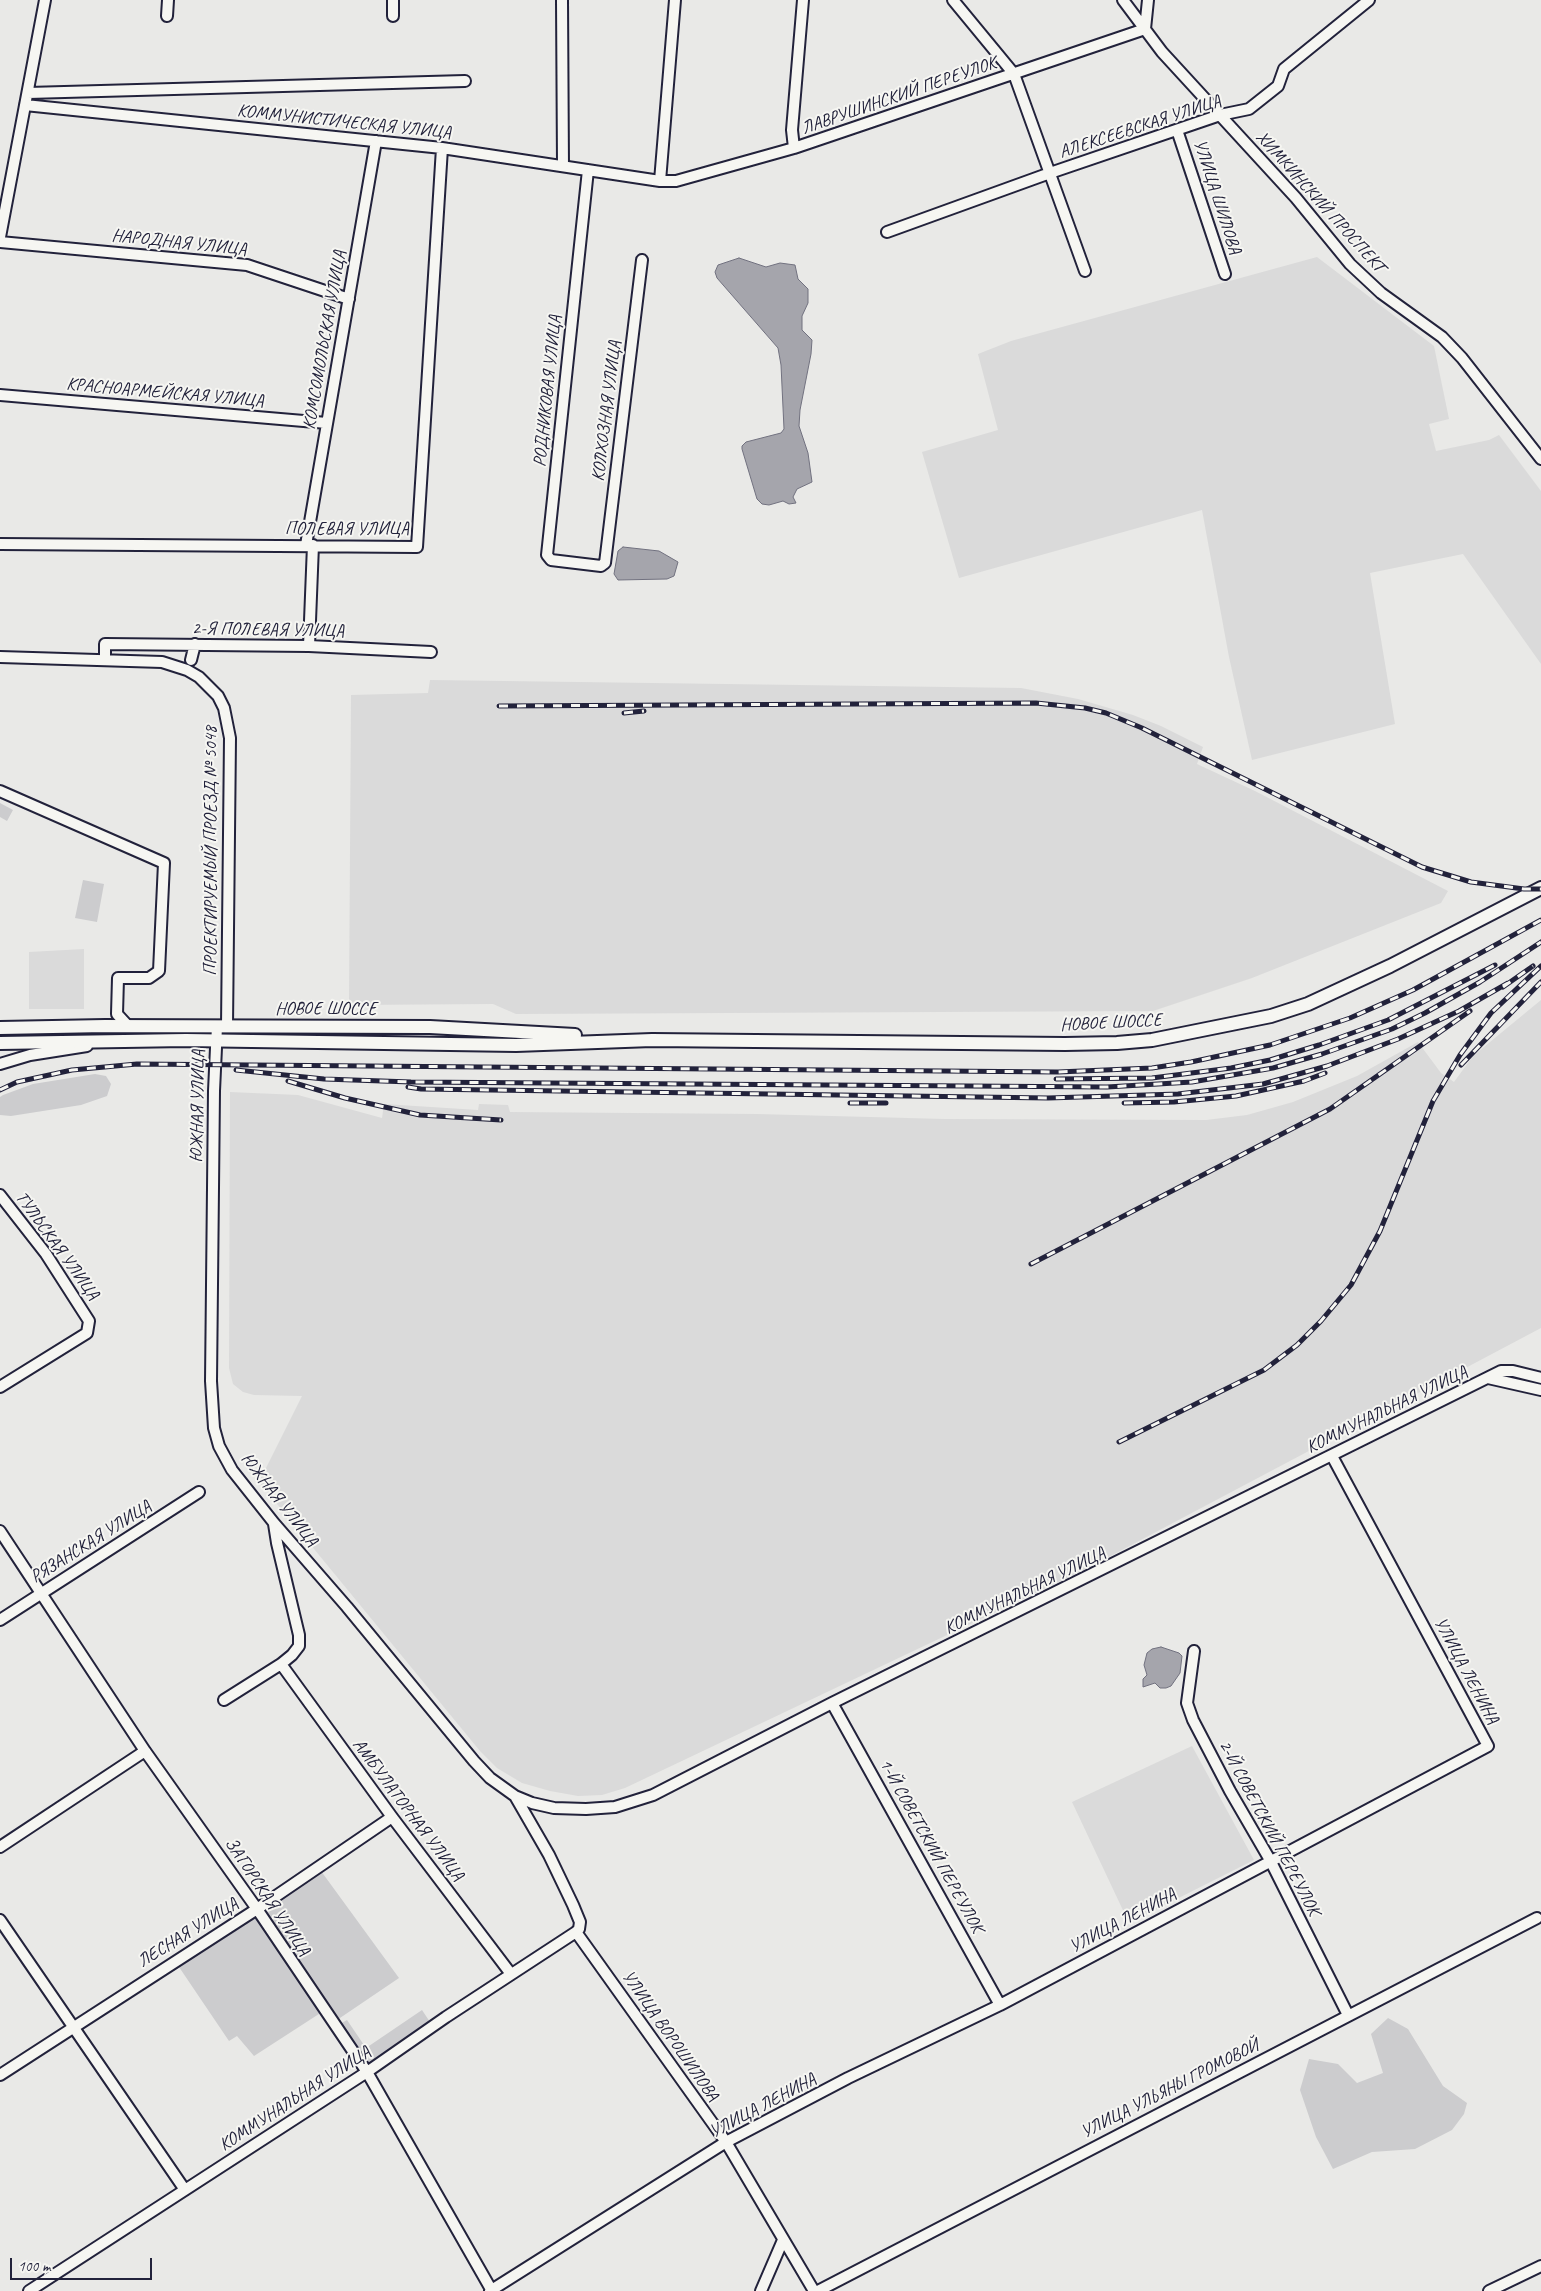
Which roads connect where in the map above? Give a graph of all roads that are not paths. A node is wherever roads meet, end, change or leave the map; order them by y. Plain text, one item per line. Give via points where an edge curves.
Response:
1 (45, 0) edge
2 (168, 0) edge
3 (393, 0) edge
4 (562, 0) edge
5 (675, 0) edge
6 (802, 0) edge
7 (953, 0) edge
8 (1123, 0) edge
9 (1148, 0) edge
10 (1369, 0) edge
11 (167, 16) dead end
12 (393, 16) dead end
13 (1145, 29) junction
14 (1014, 74) junction
15 (465, 80) dead end
16 (28, 93) junction
17 (25, 105) junction
18 (1220, 115) junction
19 (1178, 130) junction
20 (376, 141) junction
21 (442, 148) junction
22 (794, 148) junction
23 (563, 166) junction
24 (588, 170) junction
25 (1050, 173) junction
26 (660, 181) junction
27 (887, 232) dead end
28 (0, 238) edge
29 (0, 242) edge
30 (642, 260) dead end
31 (1085, 271) dead end
32 (1225, 274) dead end
33 (349, 299) junction
34 (0, 395) edge
35 (327, 423) junction
36 (1541, 459) edge
37 (0, 544) edge
38 (309, 545) junction
39 (604, 565) joint
40 (195, 644) junction
41 (309, 646) junction
42 (431, 652) dead end
43 (0, 657) edge
44 (105, 659) junction
45 (191, 660) dead end
46 (0, 791) edge
47 (1541, 888) edge
48 (117, 1014) junction
49 (105, 1026) junction
50 (128, 1026) junction
51 (222, 1026) junction
52 (0, 1028) edge
53 (131, 1040) junction
54 (216, 1040) junction
55 (652, 1040) junction
56 (0, 1044) edge
57 (0, 1064) edge
58 (0, 1195) edge
59 (1488, 1378) junction
60 (1541, 1378) edge
61 (0, 1388) edge
62 (1541, 1390) edge
63 (1332, 1456) junction
64 (199, 1492) dead end
65 (274, 1523) junction
66 (0, 1531) edge
67 (42, 1592) junction
68 (0, 1620) edge
69 (1194, 1651) dead end
70 (281, 1664) junction
71 (224, 1700) dead end
72 (832, 1703) junction
73 (145, 1751) junction
74 (515, 1796) junction
75 (392, 1817) junction
76 (0, 1847) edge
77 (1270, 1860) junction
78 (257, 1909) junction
79 (1537, 1918) dead end
80 (0, 1920) edge
81 (576, 1932) junction
82 (511, 1974) junction
83 (1000, 2005) junction
84 (1348, 2015) junction
85 (74, 2026) junction
86 (367, 2072) junction
87 (0, 2075) edge
88 (726, 2142) junction
89 (185, 2190) junction
90 (783, 2240) junction
91 (1541, 2266) edge
92 (29, 2291) edge
93 (491, 2291) edge
94 (761, 2291) edge
95 (816, 2291) edge
96 (1489, 2291) edge

1 - 16 street
2 - 11 street
3 - 12 street
4 - 23 street
5 - 26 street
6 - 22 street via 792,130
7 - 14 street
8 - 13 street, ХИМКИНСКИЙ ПРОСПЕКТ
9 - 13 street
10 - 18 street, АЛЕКСЕЕВСКАЯ УЛИЦА via 1284,69 1278,86 1249,110
13 - 14 street, ЛАВРУШИНСКИЙ ПЕРЕУЛОК
13 - 18 street, ХИМКИНСКИЙ ПРОСПЕКТ
14 - 22 street, ЛАВРУШИНСКИЙ ПЕРЕУЛОК
14 - 25 street
15 - 16 street, КОММУНИСТИЧЕСКАЯ УЛИЦА
16 - 17 street
17 - 20 street, КОММУНИСТИЧЕСКАЯ УЛИЦА
17 - 28 street
18 - 19 street, АЛЕКСЕЕВСКАЯ УЛИЦА
18 - 36 street, ХИМКИНСКИЙ ПРОСПЕКТ via 1296,198 1350,264 1380,293 1442,337 1462,358
19 - 25 street, АЛЕКСЕЕВСКАЯ УЛИЦА
19 - 32 street, УЛИЦА ШИЛОВА
20 - 21 street, КОММУНИСТИЧЕСКАЯ УЛИЦА
20 - 33 street, КОМСОМОЛЬСКАЯ УЛИЦА
21 - 23 street, КОММУНИСТИЧЕСКАЯ УЛИЦА
21 - 38 street, ПОЛЕВАЯ УЛИЦА via 417,547
22 - 26 street, ЛАВРУШИНСКИЙ ПЕРЕУЛОК via 697,177
23 - 24 street, КОММУНИСТИЧЕСКАЯ УЛИЦА
24 - 26 street, КОММУНИСТИЧЕСКАЯ УЛИЦА
24 - 39 street, РОДНИКОВАЯ УЛИЦА via 547,555 551,560
25 - 27 street, АЛЕКСЕЕВСКАЯ УЛИЦА
25 - 31 street
29 - 33 street, НАРОДНАЯ УЛИЦА via 247,265
30 - 39 street, КОЛХОЗНАЯ УЛИЦА
33 - 35 street, КОМСОМОЛЬСКАЯ УЛИЦА
34 - 35 street, КРАСНОАРМЕЙСКАЯ УЛИЦА
35 - 38 street, КОМСОМОЛЬСКАЯ УЛИЦА
37 - 38 street, ПОЛЕВАЯ УЛИЦА
38 - 41 street, КОМСОМОЛЬСКАЯ УЛИЦА
40 - 41 street, 2-Я ПОЛЕВАЯ УЛИЦА
40 - 44 street, 2-Я ПОЛЕВАЯ УЛИЦА via 105,644
40 - 45 street
41 - 42 street, 2-Я ПОЛЕВАЯ УЛИЦА
43 - 44 street, ПРОЕКТИРУЕМЫЙ ПРОЕЗД № 5048
44 - 51 street, ПРОЕКТИРУЕМЫЙ ПРОЕЗД № 5048 via 162,662 187,670 210,686 224,708 230,750
46 - 48 street via 164,863 159,971 149,978 118,978
47 - 55 main road, НОВОЕ ШОССЕ via 1382,970 1308,1004 1271,1016 1152,1040 1065,1044
48 - 49 street
48 - 50 street
49 - 50 main road, НОВОЕ ШОССЕ
49 - 52 main road, НОВОЕ ШОССЕ
50 - 51 main road, НОВОЕ ШОССЕ
51 - 54 street, ЮЖНАЯ УЛИЦА
51 - 55 main road, НОВОЕ ШОССЕ via 430,1027
53 - 54 main road, НОВОЕ ШОССЕ
53 - 56 main road, НОВОЕ ШОССЕ
53 - 57 street via 30,1055
54 - 55 main road, НОВОЕ ШОССЕ via 516,1045
54 - 65 street, ЮЖНАЯ УЛИЦА via 211,1372 214,1428 232,1470
58 - 61 street, ТУЛЬСКАЯ УЛИЦА via 46,1254 89,1321 87,1333
59 - 60 street, КОММУНАЛЬНАЯ УЛИЦА via 1501,1371 1513,1371
59 - 62 street
59 - 63 street, КОММУНАЛЬНАЯ УЛИЦА
63 - 72 street, КОММУНАЛЬНАЯ УЛИЦА
63 - 77 street, УЛИЦА ЛЕНИНА via 1488,1746
64 - 67 street, РЯЗАНСКАЯ УЛИЦА
65 - 70 street via 299,1635 299,1646
65 - 74 street, ЮЖНАЯ УЛИЦА via 474,1761 490,1778
66 - 67 street, ЗАГОРСКАЯ УЛИЦА
67 - 68 street, РЯЗАНСКАЯ УЛИЦА
67 - 73 street, ЗАГОРСКАЯ УЛИЦА
69 - 77 street, 2-Й СОВЕТСКИЙ ПЕРЕУЛОК via 1187,1703 1193,1720
70 - 71 street
70 - 75 street, АМБУЛАТОРНАЯ УЛИЦА
72 - 74 street, КОММУНАЛЬНАЯ УЛИЦА via 653,1795 615,1807 586,1810 554,1808
72 - 83 street, 1-Й СОВЕТСКИЙ ПЕРЕУЛОК
73 - 76 street
73 - 78 street, ЗАГОРСКАЯ УЛИЦА
74 - 81 street via 570,1898 580,1922
75 - 78 street, ЛЕСНАЯ УЛИЦА
75 - 82 street, АМБУЛАТОРНАЯ УЛИЦА
77 - 83 street, УЛИЦА ЛЕНИНА
77 - 84 street, 2-Й СОВЕТСКИЙ ПЕРЕУЛОК
78 - 85 street, ЛЕСНАЯ УЛИЦА
78 - 86 street, ЗАГОРСКАЯ УЛИЦА
79 - 84 street, УЛИЦА УЛЬЯНЫ ГРОМОВОЙ
80 - 85 street
81 - 82 street, КОММУНАЛЬНАЯ УЛИЦА
81 - 88 street, УЛИЦА ВОРОШИЛОВА
82 - 86 street, КОММУНАЛЬНАЯ УЛИЦА
83 - 88 street, УЛИЦА ЛЕНИНА via 848,2078
84 - 95 street, УЛИЦА УЛЬЯНЫ ГРОМОВОЙ
85 - 87 street, ЛЕСНАЯ УЛИЦА
85 - 89 street
86 - 89 street, КОММУНАЛЬНАЯ УЛИЦА
86 - 93 street, ЗАГОРСКАЯ УЛИЦА
88 - 90 street, УЛИЦА ВОРОШИЛОВА
88 - 93 street, УЛИЦА ЛЕНИНА
89 - 92 street, КОММУНАЛЬНАЯ УЛИЦА
90 - 94 street
90 - 95 street, УЛИЦА ВОРОШИЛОВА
91 - 96 street

